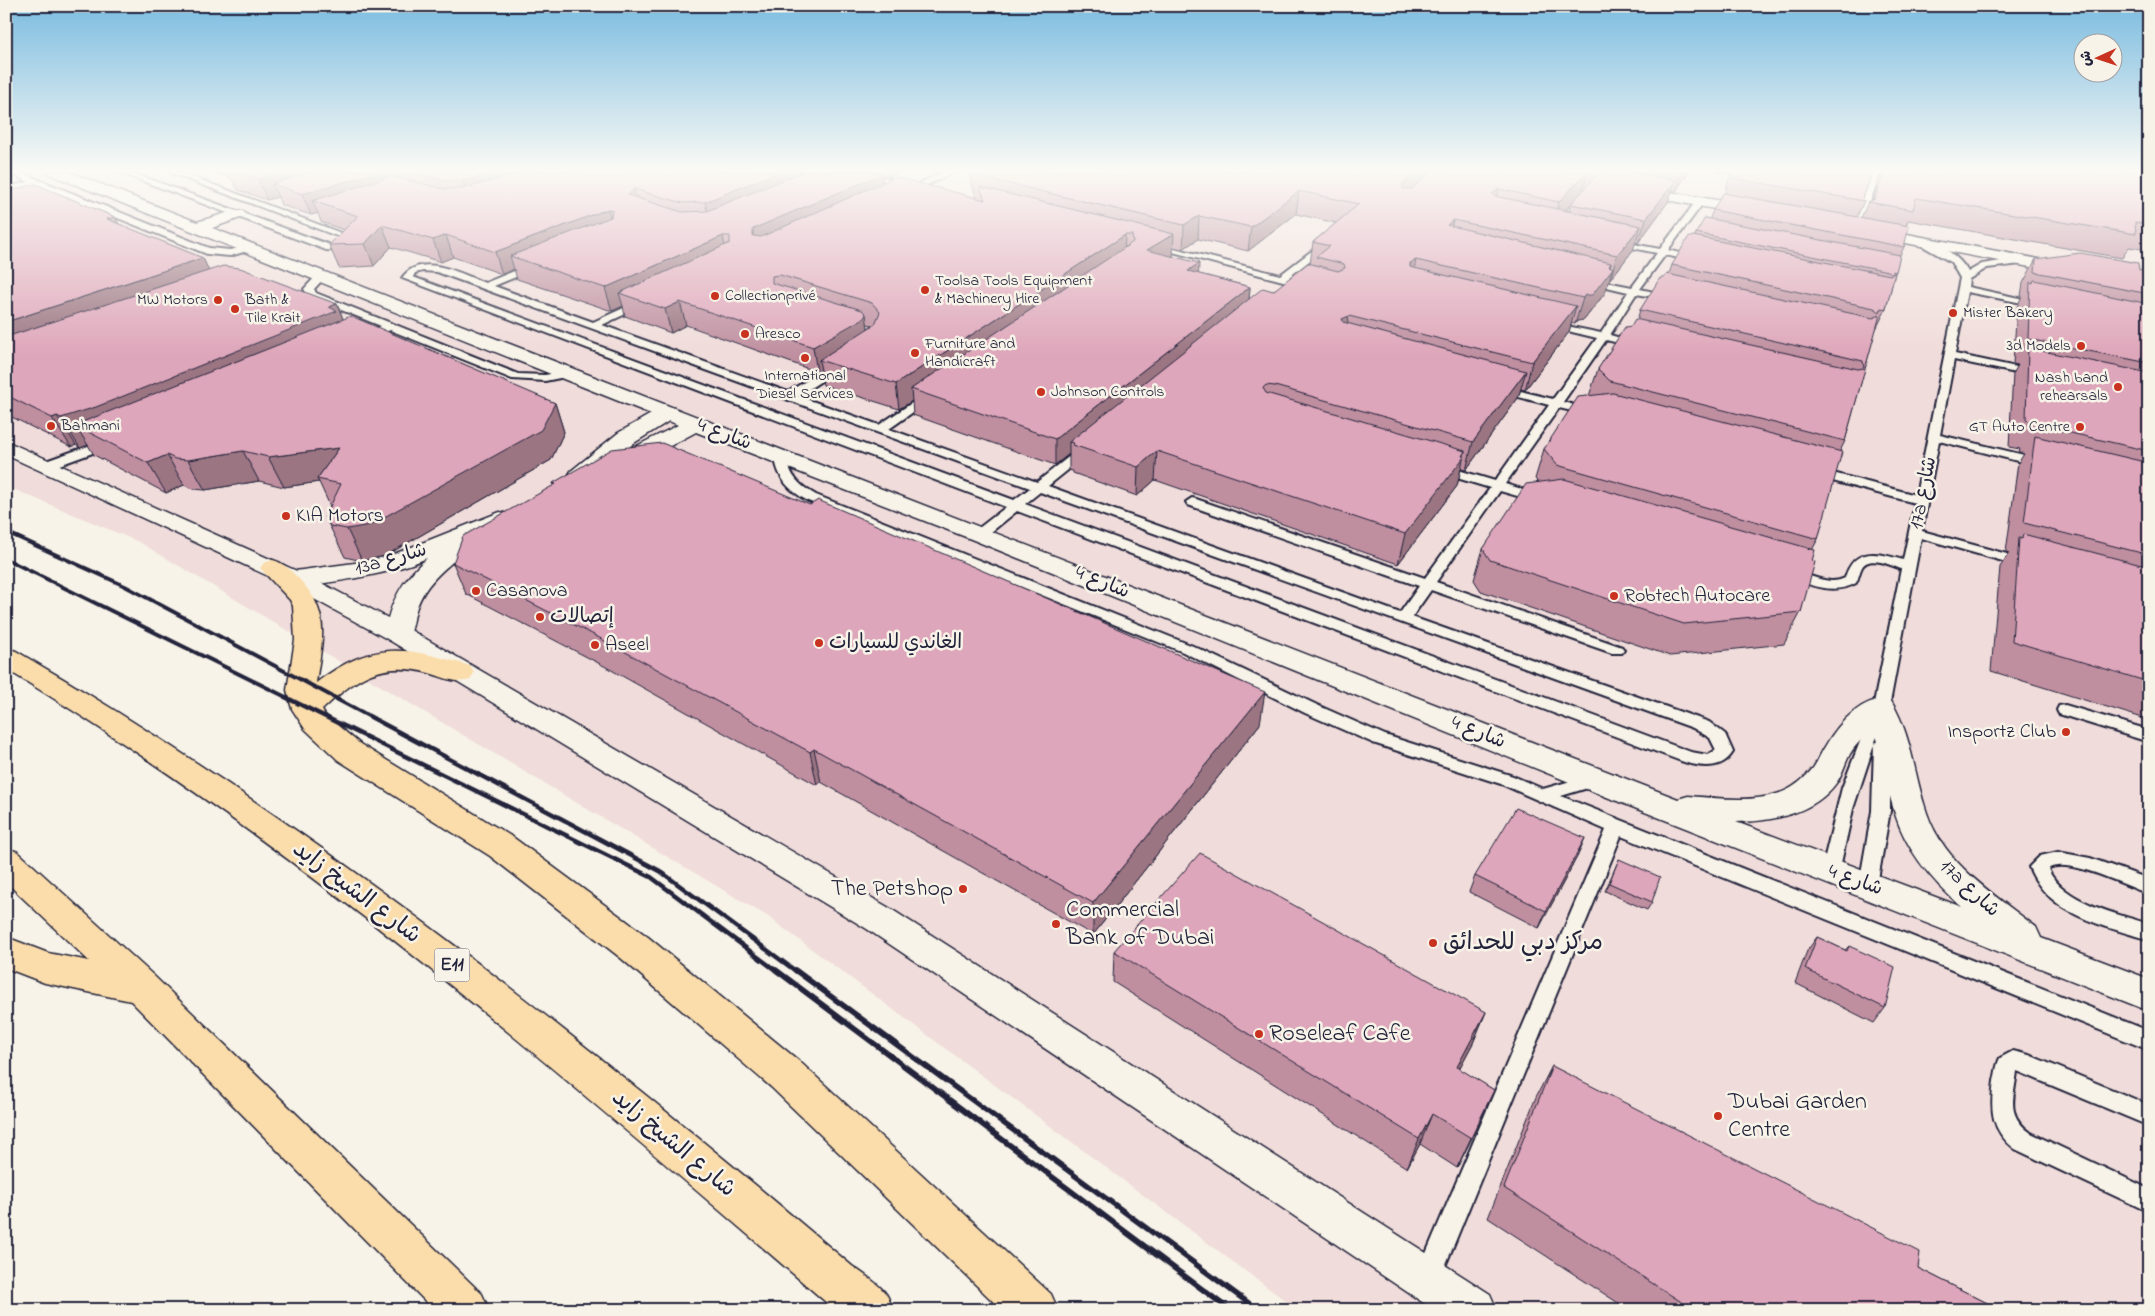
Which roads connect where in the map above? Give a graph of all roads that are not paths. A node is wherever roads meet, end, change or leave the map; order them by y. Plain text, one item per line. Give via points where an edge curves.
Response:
1 (166, 232) edge
2 (207, 232) edge
3 (287, 232) edge
4 (336, 232) edge
5 (1682, 232) edge
6 (1887, 232) edge
7 (1903, 232) edge
8 (1331, 239) edge
9 (1601, 239) edge
10 (1922, 242) junction
11 (1148, 244) edge
12 (250, 250) junction
13 (1664, 252) junction
14 (1703, 260) edge
15 (2021, 261) junction
16 (540, 264) edge
17 (292, 265) junction
18 (264, 275) edge
19 (320, 277) junction
20 (1282, 278) junction
21 (1578, 278) edge
22 (1965, 283) junction
23 (485, 286) junction
24 (1317, 286) edge
25 (1634, 290) junction
26 (654, 298) edge
27 (1682, 300) edge
28 (2046, 306) edge
29 (575, 318) junction
30 (1536, 320) edge
31 (594, 325) junction
32 (392, 326) junction
33 (546, 331) junction
34 (1604, 336) junction
35 (355, 341) edge
36 (1643, 346) edge
37 (1951, 356) junction
38 (847, 360) edge
39 (566, 374) junction
40 (2045, 376) edge
41 (1489, 386) edge
42 (936, 391) edge
43 (790, 396) junction
44 (1556, 404) junction
45 (668, 413) junction
46 (1603, 416) edge
47 (695, 424) junction
48 (881, 429) junction
49 (1935, 437) junction
50 (1094, 443) edge
51 (6, 447) edge
52 (781, 458) junction
53 (1424, 464) edge
54 (2057, 467) edge
55 (1801, 469) edge
56 (1040, 486) junction
57 (1498, 486) junction
58 (1923, 501) junction
59 (1192, 502) dead end
60 (1554, 503) edge
61 (1015, 506) junction
62 (517, 510) edge
63 (483, 528) junction
64 (1916, 533) junction
65 (980, 534) junction
66 (1910, 567) junction
67 (2039, 567) edge
68 (1780, 570) edge
69 (284, 574) junction
70 (1428, 585) junction
71 (1403, 619) junction
72 (398, 634) junction
73 (1617, 650) dead end
74 (6, 657) edge
75 (460, 673) junction
76 (1881, 708) junction
77 (306, 709) junction
78 (2065, 710) dead end
79 (2149, 736) edge
80 (1595, 780) junction
81 (1543, 795) junction
82 (1666, 807) junction
83 (1616, 826) junction
84 (6, 861) edge
85 (1830, 872) junction
86 (1868, 885) junction
87 (2149, 887) edge
88 (2149, 932) edge
89 (6, 952) edge
90 (2061, 961) junction
91 (141, 987) junction
92 (2149, 995) edge
93 (2149, 1041) edge
94 (2149, 1116) edge
95 (2149, 1200) edge
96 (1428, 1278) junction
97 (466, 1310) edge
98 (870, 1310) edge
99 (1035, 1310) edge
100 (1474, 1310) edge

1 - 12 lane via 206,251 230,253
2 - 12 street, شارع 4
3 - 4 lane via 329,248 342,248 358,241
5 - 13 lane
6 - 10 street
7 - 15 street via 2083,267
8 - 20 lane
9 - 13 lane
10 - 15 street
10 - 22 lane via 1954,260 1964,272
11 - 20 lane
12 - 17 street, شارع 4
13 - 14 lane
13 - 25 lane
15 - 22 lane via 1985,266
16 - 23 lane
17 - 18 street
17 - 19 street, شارع 4
19 - 32 lane via 309,289 312,295
19 - 39 street, شارع 4
20 - 24 lane
21 - 25 lane
22 - 28 lane
22 - 37 lane, 17a شارع
23 - 29 lane
23 - 33 lane via 434,268 417,270 407,276
25 - 27 lane
25 - 34 lane
26 - 31 lane
29 - 31 lane
29 - 33 lane
30 - 34 lane
31 - 43 lane
32 - 35 lane
32 - 39 lane via 516,377 545,378
33 - 61 lane
34 - 36 lane
34 - 44 lane
37 - 40 lane
37 - 49 lane, 17a شارع
38 - 43 lane
39 - 45 street, شارع 4
41 - 44 lane
42 - 48 lane
43 - 48 lane
44 - 46 lane
44 - 57 lane
45 - 47 street, شارع 4
45 - 47 street via 626,438 567,484 635,456
47 - 52 street, شارع 4
48 - 56 lane
49 - 54 lane
49 - 58 lane, 17a شارع
50 - 56 lane
51 - 69 street
52 - 65 street, شارع 4
52 - 81 lane via 783,473 788,480 812,498 1188,648 1379,739 1507,780
53 - 57 lane
55 - 58 lane
56 - 61 lane
56 - 71 lane
57 - 60 lane
57 - 70 lane
58 - 64 lane, 17a شارع
59 - 70 lane
61 - 65 lane
61 - 71 lane via 1687,757 1712,761 1725,752 1719,736 1699,724
62 - 63 street, 13a شارع
63 - 69 street, 13a شارع via 382,567
63 - 72 street, 13a شارع via 424,574 405,600 399,615
64 - 66 lane, 17a شارع
64 - 67 lane
65 - 80 street, شارع 4
66 - 68 lane via 1880,559 1865,559 1857,564 1851,580 1841,585
66 - 76 lane, 17a شارع
69 - 72 street
69 - 77 highway via 306,606 309,640 302,690
70 - 71 lane
70 - 73 lane
72 - 75 street
74 - 98 highway, شارع الشيخ زايد / E11 via 122,728 231,801 371,904 644,1118
75 - 77 highway via 410,658 380,660 359,666 342,676
75 - 96 street via 879,919
76 - 82 street via 1846,736 1817,786 1790,801 1753,809
76 - 85 lane, 17a شارع via 1859,759 1837,833
76 - 86 lane, 17a شارع via 1881,811
76 - 90 street, 17a شارع via 1914,824 1932,852 1951,875 1996,916
77 - 99 highway via 315,722 349,752 502,847 567,894 700,1001 785,1074
78 - 79 lane
80 - 81 lane
80 - 82 street, شارع 4
81 - 83 lane
82 - 85 street, شارع 4
83 - 93 lane
83 - 96 lane
84 - 91 highway
85 - 86 street, شارع 4
86 - 90 street, شارع 4
87 - 88 lane via 2066,858 2047,858 2038,867 2043,882 2060,897
89 - 91 highway via 45,968
90 - 92 street, شارع 4
91 - 97 highway
94 - 95 lane via 2022,1062 2013,1061 2007,1065 2002,1116 2007,1129 2023,1141
96 - 100 street

